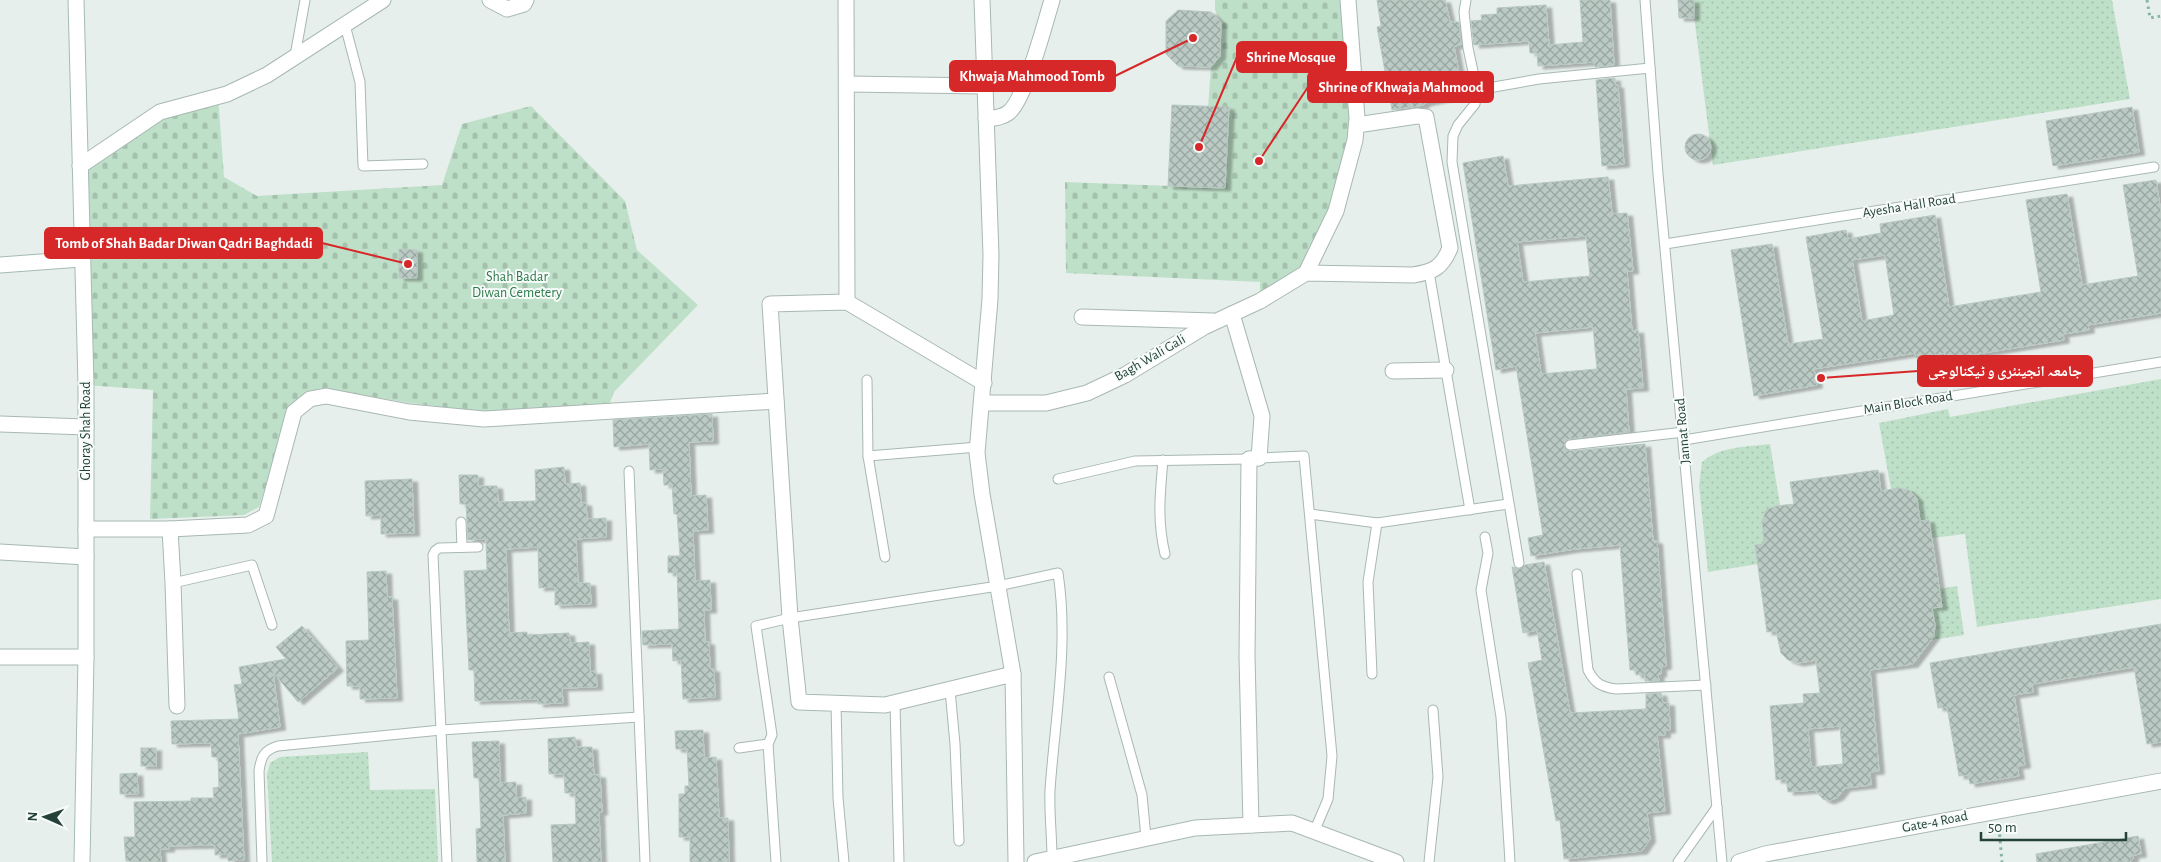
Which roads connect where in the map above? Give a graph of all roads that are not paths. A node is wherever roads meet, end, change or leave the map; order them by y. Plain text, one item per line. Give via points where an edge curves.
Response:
1 (76, 0) edge
2 (305, 0) edge
3 (383, 0) edge
4 (490, 0) edge
5 (526, 0) edge
6 (846, 0) edge
7 (982, 0) edge
8 (1052, 0) edge
9 (1348, 0) edge
10 (1466, 0) edge
11 (1645, 0) edge
12 (345, 25) junction
13 (295, 56) junction
14 (1650, 68) junction
15 (847, 84) junction
16 (984, 86) junction
17 (1477, 90) junction
18 (986, 119) junction
19 (1357, 125) junction
20 (423, 164) dead end
21 (80, 166) junction
22 (2154, 168) dead end
23 (1665, 244) junction
24 (82, 259) junction
25 (0, 265) edge
26 (1429, 272) junction
27 (1306, 273) junction
28 (847, 302) junction
29 (1232, 314) junction
30 (1082, 317) dead end
31 (1214, 322) junction
32 (2161, 362) edge
33 (1446, 370) junction
34 (1393, 371) dead end
35 (866, 380) dead end
36 (984, 383) junction
37 (776, 401) junction
38 (982, 403) junction
39 (0, 424) edge
40 (86, 427) junction
41 (1684, 436) junction
42 (1570, 444) dead end
43 (978, 448) junction
44 (868, 456) junction
45 (1254, 458) junction
46 (1163, 460) junction
47 (629, 471) dead end
48 (1058, 478) dead end
49 (1508, 504) junction
50 (1470, 510) junction
51 (1310, 514) junction
52 (462, 522) dead end
53 (1377, 523) junction
54 (86, 529) junction
55 (170, 529) junction
56 (1484, 537) dead end
57 (462, 547) junction
58 (478, 547) dead end
59 (0, 552) edge
60 (1165, 554) dead end
61 (86, 556) junction
62 (885, 557) dead end
63 (1519, 563) dead end
64 (1577, 574) dead end
65 (173, 583) junction
66 (998, 586) junction
67 (790, 618) junction
68 (272, 625) dead end
69 (0, 657) edge
70 (86, 657) junction
71 (1013, 674) junction
72 (1372, 674) dead end
73 (1109, 677) dead end
74 (1706, 685) junction
75 (950, 690) junction
76 (836, 703) junction
77 (895, 703) junction
78 (177, 706) dead end
79 (1433, 710) dead end
80 (639, 718) junction
81 (441, 730) junction
82 (768, 744) junction
83 (739, 748) dead end
84 (2161, 782) edge
85 (1717, 807) junction
86 (1251, 825) junction
87 (1314, 832) junction
88 (1146, 838) junction
89 (959, 841) dead end
90 (1080, 857) edge
91 (1052, 858) junction
92 (82, 862) edge
93 (262, 862) edge
94 (447, 862) edge
95 (645, 862) edge
96 (776, 862) edge
97 (844, 862) edge
98 (899, 862) edge
99 (1016, 862) edge
100 (1035, 862) edge
101 (1396, 862) edge
102 (1429, 862) edge
103 (1510, 862) edge
104 (1678, 862) edge
105 (1722, 862) edge
106 (1739, 862) edge

1 - 21 street, Ghoray Shah Road
2 - 13 lane
3 - 12 street
4 - 5 street via 507,10 524,4
6 - 15 street
7 - 16 street
8 - 18 street via 1029,74 1010,112
9 - 19 street
10 - 17 lane via 1468,48
11 - 14 lane, Jannat Road
12 - 13 street
12 - 20 lane via 360,82 363,166
13 - 21 street via 267,75 227,94 160,112
14 - 17 lane via 1539,79
14 - 23 lane, Jannat Road
15 - 16 street
15 - 28 street
16 - 18 street
17 - 49 lane via 1475,104 1453,136 1452,162
18 - 36 street via 991,255
19 - 26 street via 1426,117 1450,248 1444,262
19 - 27 street via 1336,211
21 - 24 street, Ghoray Shah Road
22 - 23 lane, Ayesha Hall Road
23 - 41 lane, Jannat Road
24 - 25 street
24 - 40 street, Ghoray Shah Road
26 - 27 street via 1413,275
26 - 33 lane
27 - 29 street, Bagh Wali Gali
28 - 36 street
28 - 37 street via 770,304
29 - 31 street, Bagh Wali Gali
29 - 45 street via 1262,416
30 - 31 street
31 - 38 street, Bagh Wali Gali via 1125,375 1087,392 1046,403
32 - 41 lane, Main Block Road
33 - 34 street
33 - 50 lane
35 - 44 lane
36 - 38 street
37 - 55 street via 484,420 409,412 326,396 310,399 294,412 266,516 248,525
37 - 67 street
38 - 43 street
39 - 40 street
40 - 54 street, Ghoray Shah Road
41 - 42 lane, Main Block Road
41 - 74 lane, Jannat Road
43 - 44 lane
43 - 66 street via 982,494
44 - 62 lane
45 - 46 lane
45 - 51 lane via 1304,456
45 - 86 street via 1247,656
46 - 48 lane via 1135,461
46 - 60 lane via 1159,508
47 - 80 lane
49 - 50 lane
49 - 63 lane
50 - 53 lane
51 - 53 lane
51 - 87 lane via 1332,756 1328,799
52 - 57 lane
53 - 72 lane via 1368,582
54 - 55 street
54 - 61 street, Ghoray Shah Road
55 - 65 street
56 - 103 lane via 1488,552 1481,590 1501,717
57 - 58 lane
57 - 81 lane via 439,548 433,556
59 - 61 street
61 - 70 street, Ghoray Shah Road
64 - 74 lane via 1588,670 1593,680 1602,687 1616,689
65 - 68 lane via 252,565
65 - 78 street
66 - 67 lane
66 - 71 street
66 - 91 lane via 1058,573 1062,636 1050,792
67 - 76 street via 799,702
67 - 82 lane via 756,626 772,735
69 - 70 street
70 - 92 street, Ghoray Shah Road
71 - 75 street
71 - 99 street
73 - 88 lane via 1142,795
74 - 85 lane, Jannat Road
75 - 77 street
75 - 89 lane
76 - 77 street
76 - 97 lane via 838,798
77 - 98 lane
79 - 102 lane via 1438,777
80 - 81 lane
80 - 95 lane
81 - 93 lane via 268,749 258,771
81 - 94 lane
82 - 83 lane
82 - 96 lane
84 - 106 street, Gate-4 Road via 1766,854
85 - 104 lane
85 - 105 lane, Jannat Road
86 - 87 street via 1292,823
86 - 88 street via 1194,828
87 - 101 street
88 - 90 street
90 - 91 street
91 - 100 street

